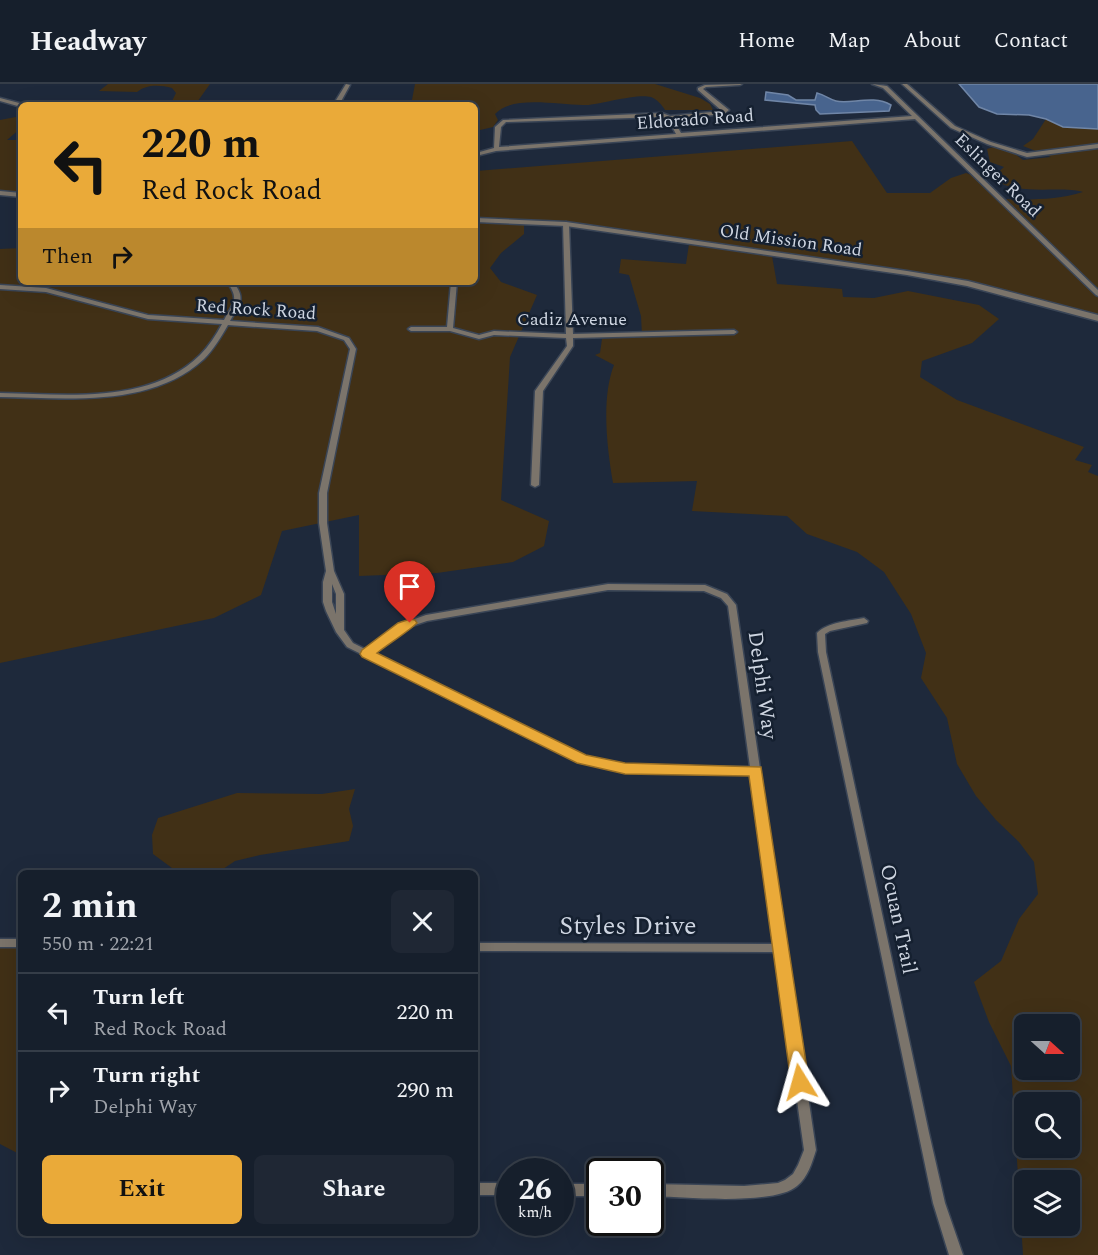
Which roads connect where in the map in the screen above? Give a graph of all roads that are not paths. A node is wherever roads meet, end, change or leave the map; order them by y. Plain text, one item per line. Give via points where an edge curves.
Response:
1 (740, 84) edge
2 (874, 84) edge
3 (904, 84) edge
4 (348, 85) edge
5 (0, 99) edge
6 (338, 102) edge
7 (18, 104) edge
8 (917, 117) junction
9 (670, 118) junction
10 (679, 135) junction
11 (1098, 146) edge
12 (496, 149) junction
13 (478, 154) edge
14 (0, 193) edge
15 (18, 195) edge
16 (478, 220) edge
17 (566, 224) junction
18 (232, 285) edge
19 (454, 285) edge
20 (0, 287) edge
21 (1098, 294) edge
22 (1098, 318) edge
23 (225, 323) junction
24 (411, 329) dead end
25 (450, 329) junction
26 (734, 332) dead end
27 (569, 336) junction
28 (0, 395) edge
29 (536, 485) dead end
30 (330, 571) junction
31 (326, 600) junction
32 (340, 600) junction
33 (864, 621) dead end
34 (340, 632) junction
35 (367, 654) junction
36 (756, 771) junction
37 (0, 943) edge
38 (18, 943) edge
39 (478, 947) edge
40 (781, 948) junction
41 (478, 1189) edge
42 (496, 1189) edge
43 (664, 1190) edge
44 (956, 1255) edge

1 - 9 street via 700,89 723,105 724,112
2 - 8 street, Eslinger Road via 885,87
3 - 11 street via 953,127 989,143 1027,155
4 - 6 street
5 - 7 street
8 - 10 street, Eldorado Road
8 - 21 street, Eslinger Road
9 - 10 street
9 - 12 street via 662,115 505,121 498,127
10 - 12 street, Eldorado Road
12 - 13 street, Eldorado Road
14 - 15 street
16 - 17 street, Old Mission Road
17 - 22 street, Old Mission Road via 948,281
17 - 27 street
18 - 23 street via 238,300
19 - 25 street
20 - 23 street, Red Rock Road via 46,290 148,317
23 - 28 street via 200,359 147,387 93,394
23 - 30 street, Red Rock Road via 318,330 347,339 353,349 323,493
24 - 25 street, Cadiz Avenue
25 - 27 street, Cadiz Avenue via 479,337 494,333
26 - 27 street, Cadiz Avenue
27 - 29 street via 566,354 538,391
30 - 31 street, Red Rock Road
30 - 32 street, Red Rock Road
31 - 32 street
31 - 34 street, Red Rock Road
32 - 34 street, Red Rock Road
33 - 44 street, Ocuan Trail via 821,633 822,652 923,1133
34 - 35 street, Red Rock Road via 350,645
35 - 36 street, Red Rock Road via 582,760 625,769
35 - 36 street, Delphi Way via 403,626 426,618 608,587 705,588 724,596 732,605
36 - 40 street, Delphi Way
37 - 38 street
39 - 40 street, Styles Drive
40 - 43 street, Delphi Way via 810,1150 804,1170 790,1185 769,1191
41 - 42 street

